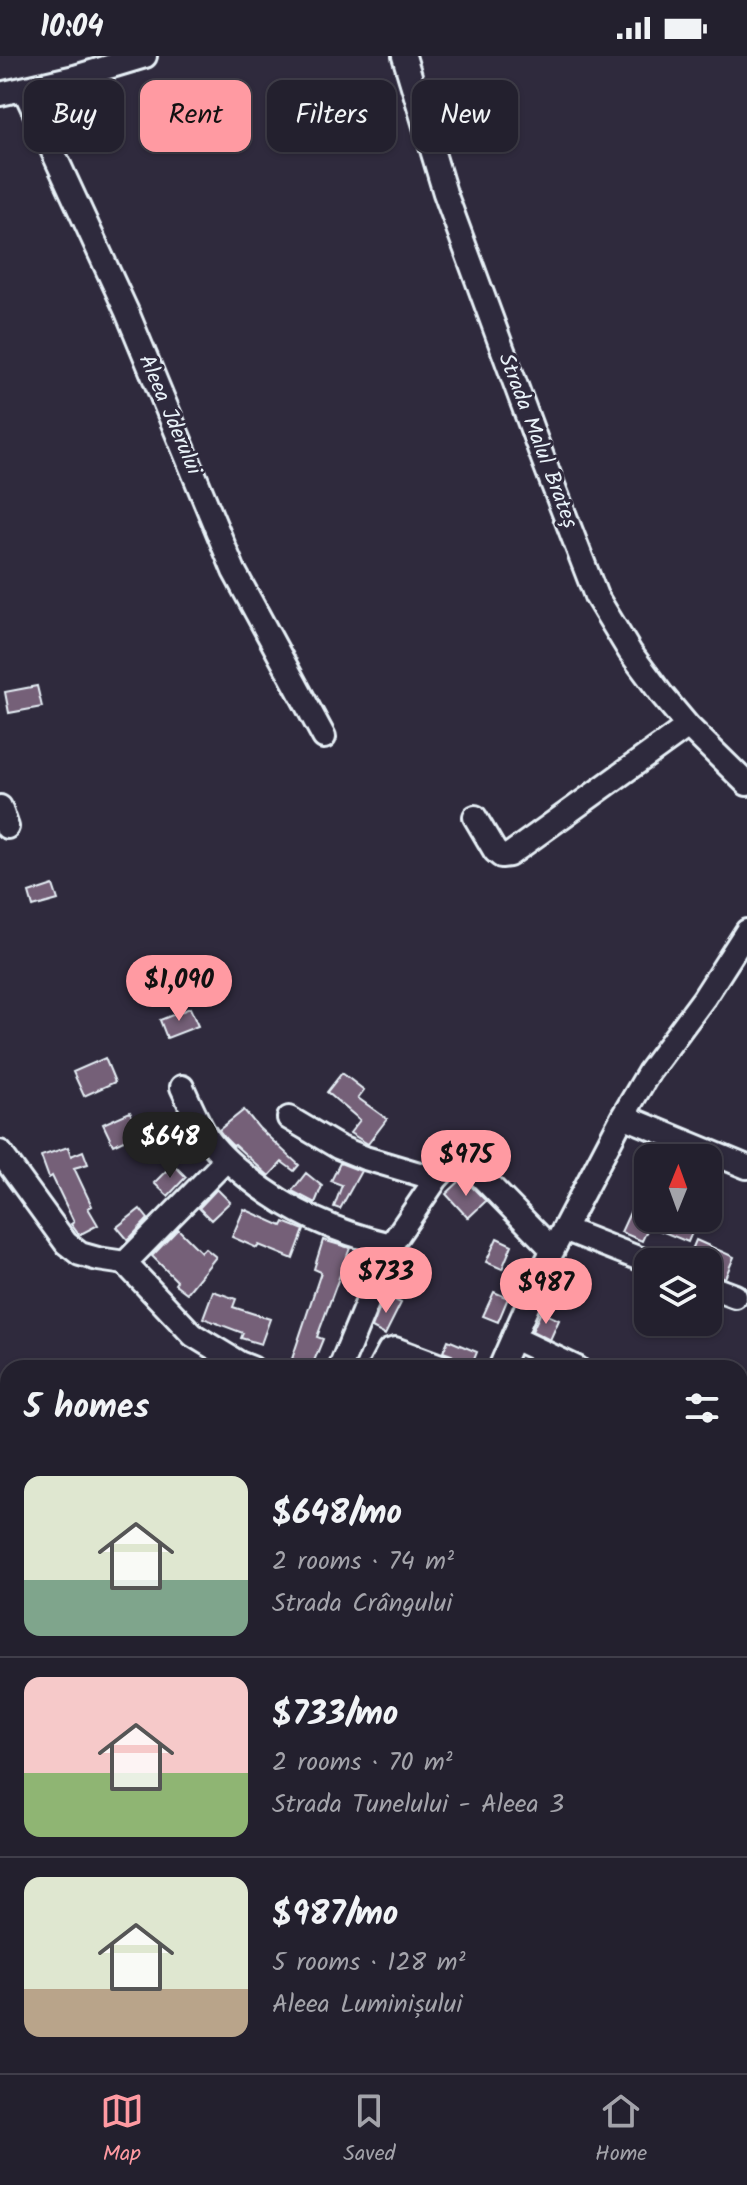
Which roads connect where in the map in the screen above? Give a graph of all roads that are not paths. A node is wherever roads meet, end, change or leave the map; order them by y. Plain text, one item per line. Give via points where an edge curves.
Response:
1 (145, 56) edge
2 (404, 56) edge
3 (62, 80) edge
4 (24, 89) edge
5 (0, 94) edge
6 (53, 152) edge
7 (688, 726) junction
8 (324, 737) dead end
9 (747, 784) edge
10 (475, 817) dead end
11 (747, 931) edge
12 (182, 1087) dead end
13 (623, 1116) junction
14 (289, 1118) dead end
15 (0, 1152) edge
16 (226, 1160) junction
17 (747, 1167) edge
18 (436, 1179) junction
19 (564, 1229) junction
20 (391, 1245) junction
21 (553, 1250) junction
22 (634, 1256) edge
23 (125, 1263) junction
24 (722, 1291) edge
25 (735, 1296) dead end
26 (514, 1338) junction
27 (234, 1360) edge
28 (343, 1360) edge
29 (384, 1360) edge
30 (425, 1360) edge
31 (504, 1360) edge
32 (560, 1360) edge

1 - 3 street
2 - 7 street, Strada Malul Brateș via 445,193 596,596 630,652
4 - 5 street
6 - 8 street, Aleea Jderului via 127,312 234,571
7 - 9 street, Strada Malul Brateș
7 - 10 street via 509,855 495,851
11 - 13 street
12 - 16 street via 208,1139
13 - 17 street
13 - 19 street
14 - 18 street via 338,1147
15 - 23 street via 66,1243 80,1254
16 - 20 street via 298,1212 333,1229
16 - 23 street
18 - 20 street
18 - 21 street via 453,1161 466,1161
19 - 21 street
19 - 22 street
20 - 28 street
21 - 26 street
23 - 27 street via 193,1335
24 - 25 street
26 - 31 street
26 - 32 street
29 - 30 street via 395,1349

